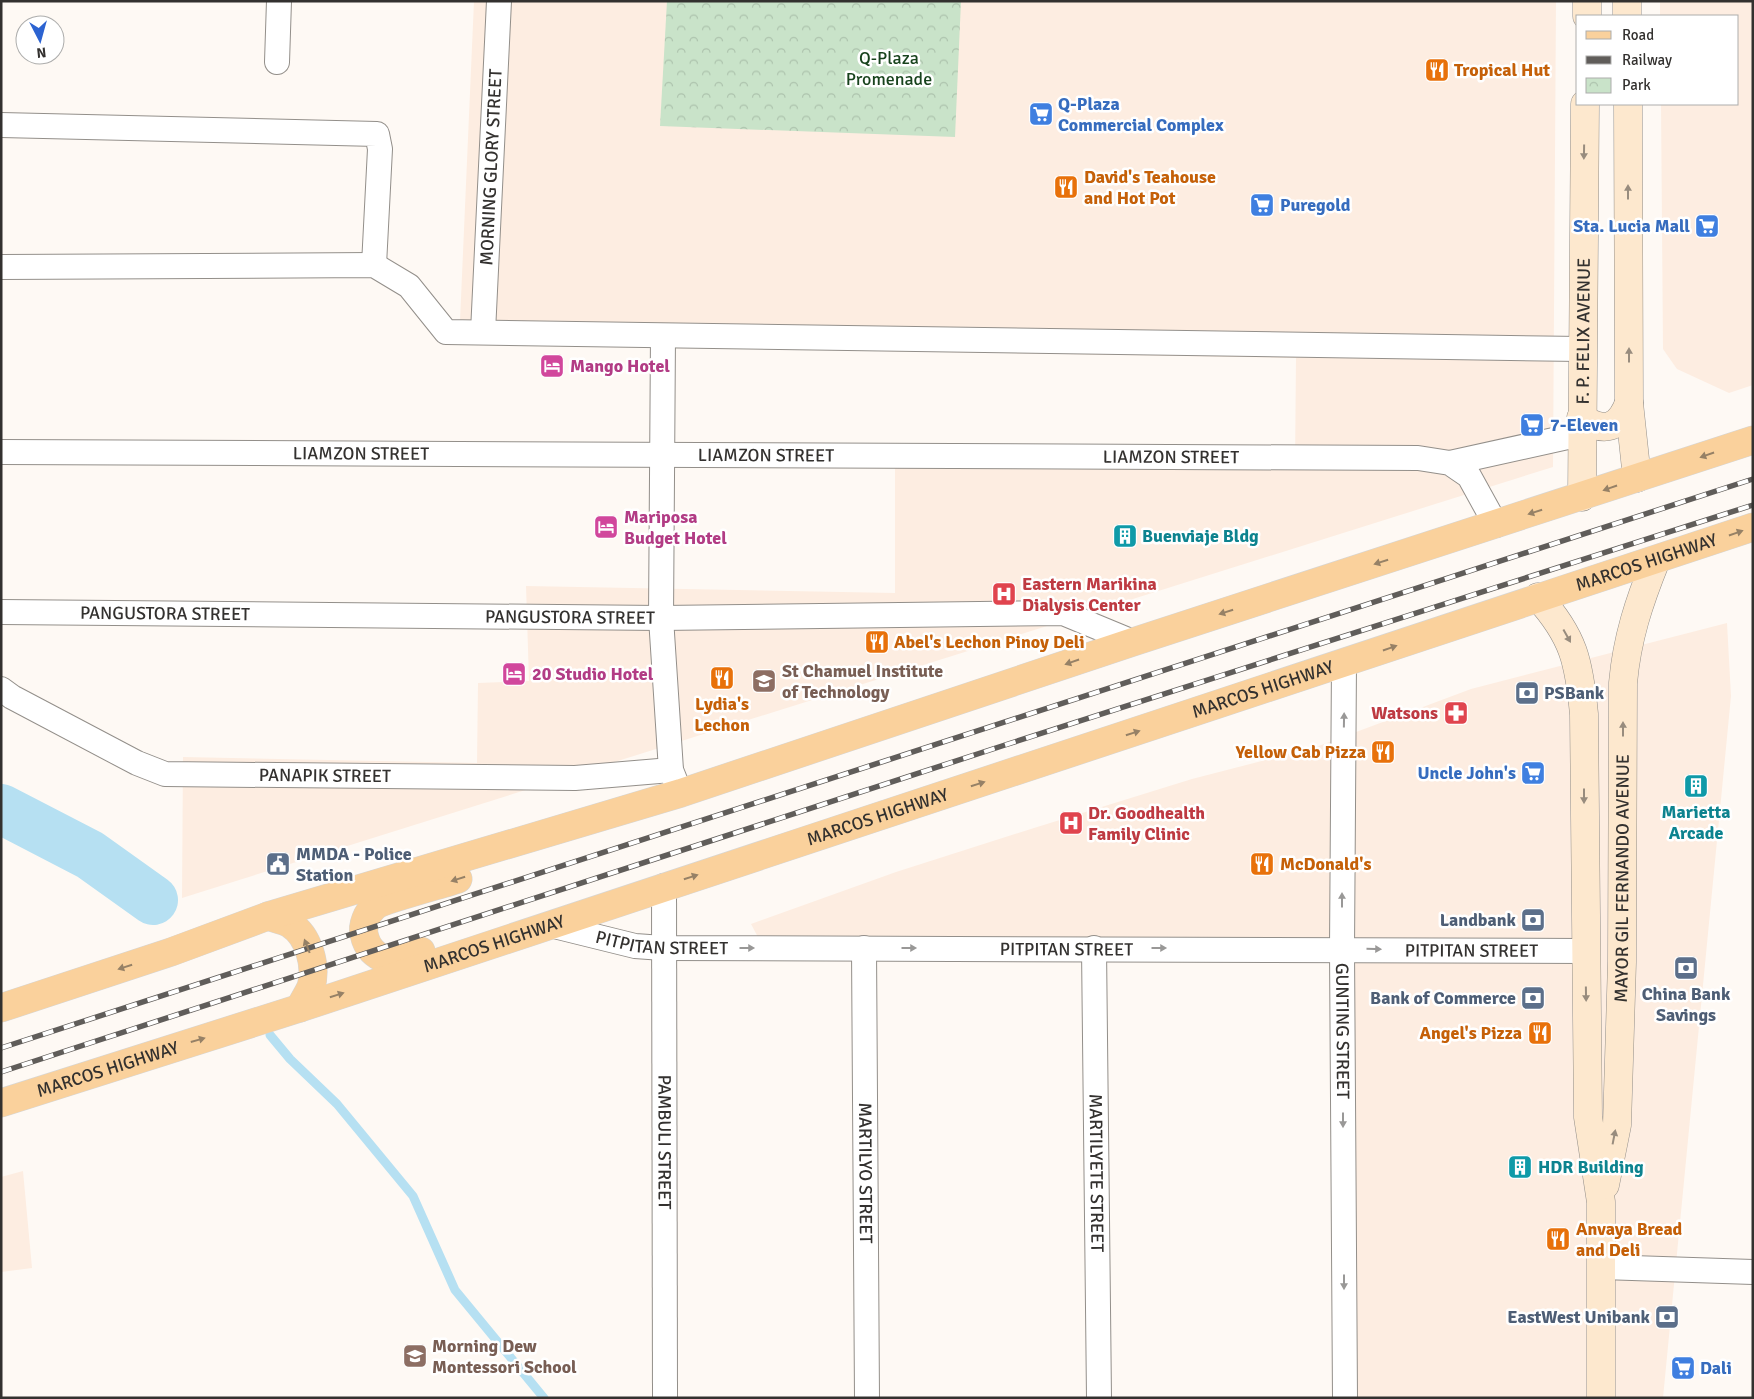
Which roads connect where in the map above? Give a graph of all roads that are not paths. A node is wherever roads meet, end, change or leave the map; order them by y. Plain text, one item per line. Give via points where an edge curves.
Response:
1 (279, 1) edge
2 (499, 1) edge
3 (1587, 1) edge
4 (1627, 1) edge
5 (1587, 15) edge
6 (1627, 15) edge
7 (277, 62) dead end
8 (1585, 105) edge
9 (1628, 105) edge
10 (1, 125) edge
11 (374, 265) junction
12 (1, 267) edge
13 (483, 332) junction
14 (663, 336) junction
15 (1581, 349) junction
16 (1629, 403) junction
17 (1582, 426) junction
18 (1753, 440) edge
19 (1, 452) edge
20 (662, 456) junction
21 (1450, 463) junction
22 (1637, 478) junction
23 (1582, 497) junction
24 (1496, 525) junction
25 (1753, 527) edge
26 (1656, 560) junction
27 (1538, 598) junction
28 (1, 612) edge
29 (661, 618) junction
30 (1133, 642) junction
31 (1344, 663) junction
32 (1, 689) edge
33 (676, 782) junction
34 (664, 886) junction
35 (268, 916) junction
36 (550, 925) junction
37 (663, 948) junction
38 (864, 948) junction
39 (1094, 948) junction
40 (1342, 949) junction
41 (1585, 951) junction
42 (1, 1008) edge
43 (287, 1012) junction
44 (1, 1103) edge
45 (1602, 1202) junction
46 (1602, 1267) junction
47 (1753, 1272) edge
48 (665, 1398) edge
49 (867, 1398) edge
50 (1099, 1398) edge
51 (1345, 1398) edge
52 (1601, 1398) edge

1 - 7 street
2 - 13 street, MORNING GLORY STREET
3 - 5 main road
4 - 6 main road
8 -> 15 main road, F. P. FELIX AVENUE
16 -> 9 main road
10 - 11 street via 377,134 380,149
11 - 12 street
11 - 13 street via 409,286 446,332
13 - 14 street
14 - 15 street
14 - 20 street
15 - 17 main road, F. P. FELIX AVENUE
16 - 17 main road via 1624,418 1610,427
16 - 22 main road
17 - 21 street
17 - 23 main road, F. P. FELIX AVENUE
18 -> 22 main road
19 - 20 street, LIAMZON STREET
20 - 21 street, LIAMZON STREET via 1348,456 1418,458
20 - 29 street
21 - 24 street, LIAMZON STREET via 1469,476
22 -> 23 main road
23 -> 24 main road
24 -> 30 main road
26 -> 25 main road, MARCOS HIGHWAY
26 - 27 main road, MARCOS HIGHWAY
45 -> 26 main road, MAYOR GIL FERNANDO AVENUE via 1617,1125 1622,962 1623,683 1632,623
31 -> 27 main road, MARCOS HIGHWAY
27 -> 41 main road, MAYOR GIL FERNANDO AVENUE via 1562,627 1580,673 1584,714
28 - 29 street, PANGUSTORA STREET
29 - 30 street, PANGUSTORA STREET via 1062,613
29 - 33 street
30 -> 33 main road
34 -> 31 main road, MARCOS HIGHWAY
40 -> 31 street, GUNTING STREET
32 - 33 street, PANAPIK STREET via 137,763 165,774
33 -> 34 main road via 651,818 374,906 366,918 363,932 367,947 388,961 629,884
33 - 35 main road
34 - 36 main road, MARCOS HIGHWAY
34 - 37 street, PAMBULI STREET
35 -> 42 main road
43 -> 35 main road via 310,988 314,968 305,940 297,928
36 - 37 street, PITPITAN STREET via 635,946
43 -> 36 main road, MARCOS HIGHWAY
37 -> 38 street, PITPITAN STREET
37 - 48 street, PAMBULI STREET
38 -> 39 street, PITPITAN STREET
38 - 49 street, MARTILYO STREET
39 -> 40 street, PITPITAN STREET
39 - 50 street, MARTILYETE STREET
40 -> 41 street, PITPITAN STREET
40 -> 51 street, GUNTING STREET
41 -> 45 main road, MAYOR GIL FERNANDO AVENUE via 1588,1118
44 -> 43 main road, MARCOS HIGHWAY
45 - 46 main road, MAYOR GIL FERNANDO AVENUE
46 - 47 street
46 - 52 main road, MAYOR GIL FERNANDO AVENUE

